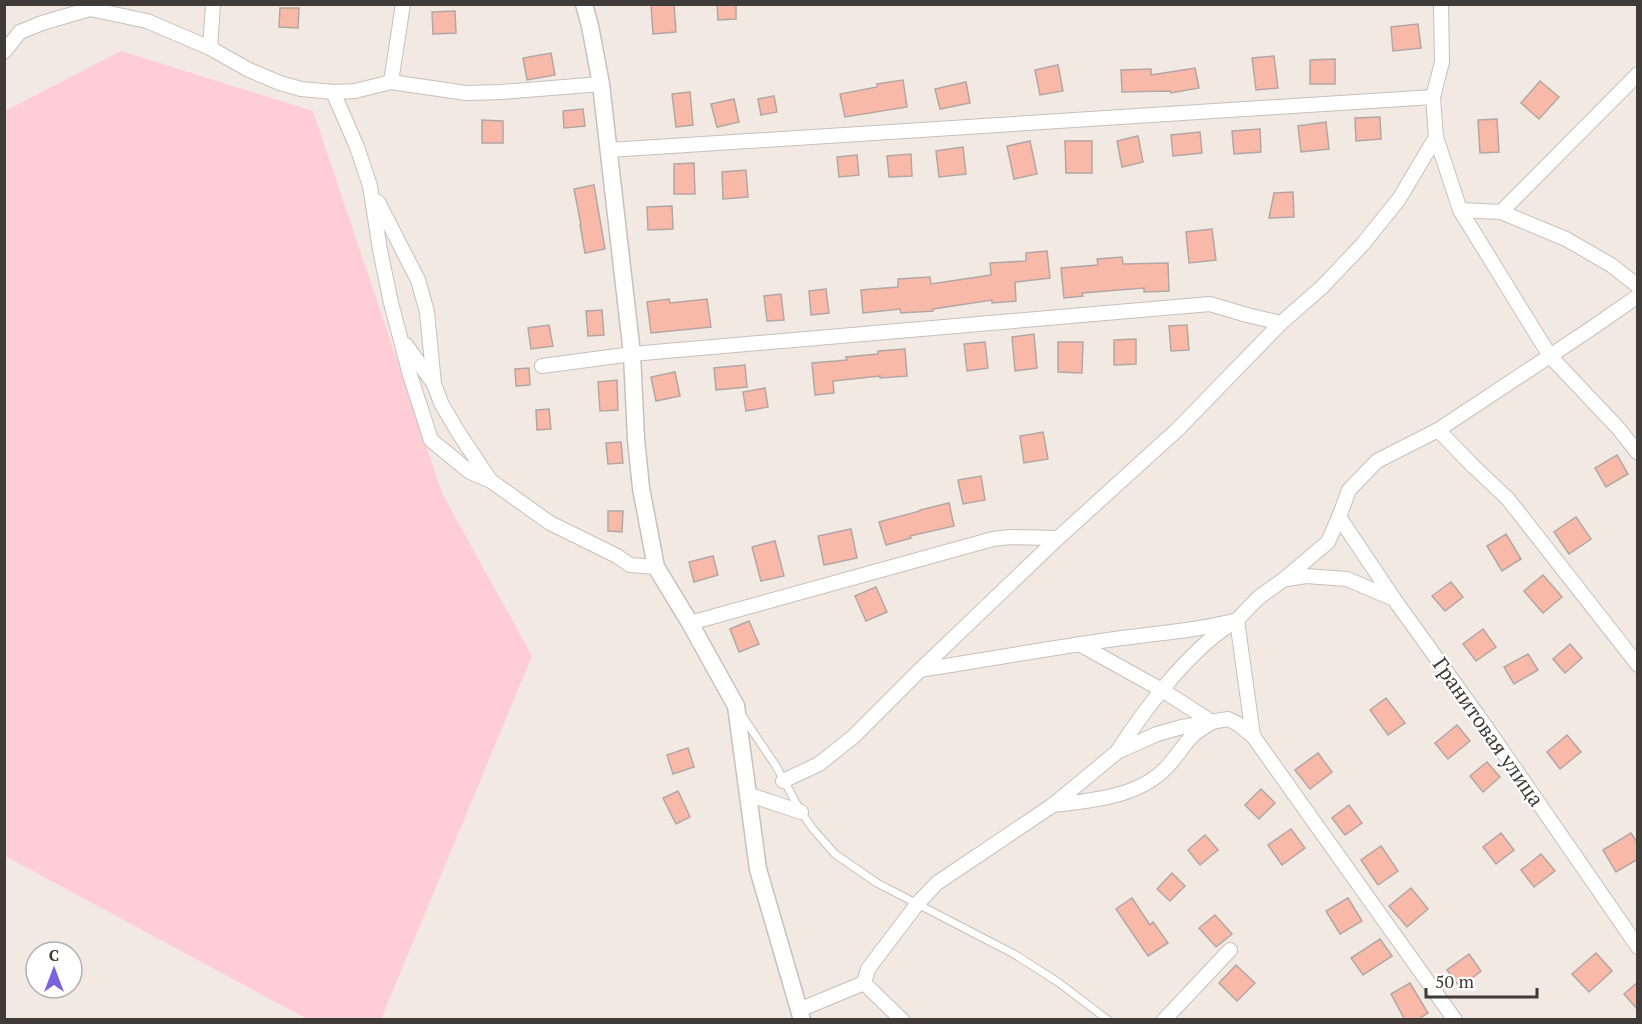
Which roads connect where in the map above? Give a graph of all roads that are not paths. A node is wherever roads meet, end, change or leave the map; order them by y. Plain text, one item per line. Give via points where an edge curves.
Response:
1 (213, 4) edge
2 (402, 4) edge
3 (584, 4) edge
4 (1442, 4) edge
5 (91, 7) edge
6 (210, 48) junction
7 (4, 52) edge
8 (1638, 74) edge
9 (391, 82) junction
10 (601, 84) junction
11 (333, 92) junction
12 (1433, 97) junction
13 (1436, 137) junction
14 (609, 150) junction
15 (370, 186) junction
16 (1460, 210) junction
17 (1501, 212) junction
18 (1638, 286) edge
19 (1638, 296) edge
20 (1281, 323) junction
21 (402, 339) junction
22 (632, 354) junction
23 (1550, 356) junction
24 (542, 366) dead end
25 (434, 384) junction
26 (1438, 430) junction
27 (1638, 453) edge
28 (491, 481) junction
29 (1340, 517) junction
30 (1058, 538) junction
31 (656, 567) junction
32 (1283, 580) junction
33 (1394, 599) junction
34 (1237, 620) junction
35 (690, 623) junction
36 (1079, 644) junction
37 (1638, 665) edge
38 (920, 670) junction
39 (1162, 690) junction
40 (736, 706) junction
41 (1212, 722) junction
42 (1252, 736) junction
43 (1117, 752) junction
44 (783, 782) junction
45 (747, 794) junction
46 (1053, 805) junction
47 (801, 812) junction
48 (918, 903) junction
49 (1638, 947) edge
50 (1230, 950) dead end
51 (864, 983) junction
52 (800, 1015) edge
53 (902, 1020) edge
54 (1108, 1020) edge
55 (1164, 1020) edge
56 (1455, 1020) edge

1 - 6 street
2 - 9 street
3 - 10 street
4 - 12 street via 1442,62
5 - 6 street via 147,21
5 - 7 street via 20,33
6 - 11 street via 280,83
8 - 17 street
9 - 10 street via 466,93
9 - 11 street
10 - 14 street
11 - 15 street
12 - 13 street
12 - 14 street
13 - 16 street
13 - 20 street via 1399,199 1362,244
14 - 22 street
15 - 21 street via 387,282
15 - 25 street via 418,280 427,312
16 - 17 street
16 - 23 street
17 - 18 street via 1566,239
19 - 23 street
20 - 22 street via 1210,304
20 - 30 street via 1177,430
21 - 25 street
21 - 28 street via 431,440 470,472
22 - 24 street
22 - 31 street via 640,478
23 - 26 street
23 - 27 street
25 - 28 street via 458,432
26 - 29 street via 1377,460 1349,490
26 - 37 street via 1508,499
28 - 31 street via 550,523 630,565
29 - 32 street via 1328,542
29 - 33 street, Гранитовая улица
30 - 35 street via 993,539
30 - 38 street
31 - 35 street
32 - 33 street via 1306,576 1347,579
32 - 34 street
33 - 49 street, Гранитовая улица
34 - 36 street
34 - 39 street via 1196,652
34 - 42 street
35 - 40 street
36 - 38 street
36 - 39 street
38 - 44 street via 853,737 819,764
39 - 41 street
39 - 43 street
40 - 44 lane
40 - 45 street
41 - 42 street via 1228,719
41 - 43 street via 1157,734
41 - 46 street via 1192,736 1166,769 1150,782 1086,802
42 - 56 street
43 - 46 street
44 - 47 lane
45 - 47 street
45 - 52 street via 758,869
46 - 48 street via 937,883
47 - 48 lane via 835,854 877,883
48 - 51 street via 868,969
48 - 54 lane via 1014,954
50 - 55 street
51 - 52 street
51 - 53 street

